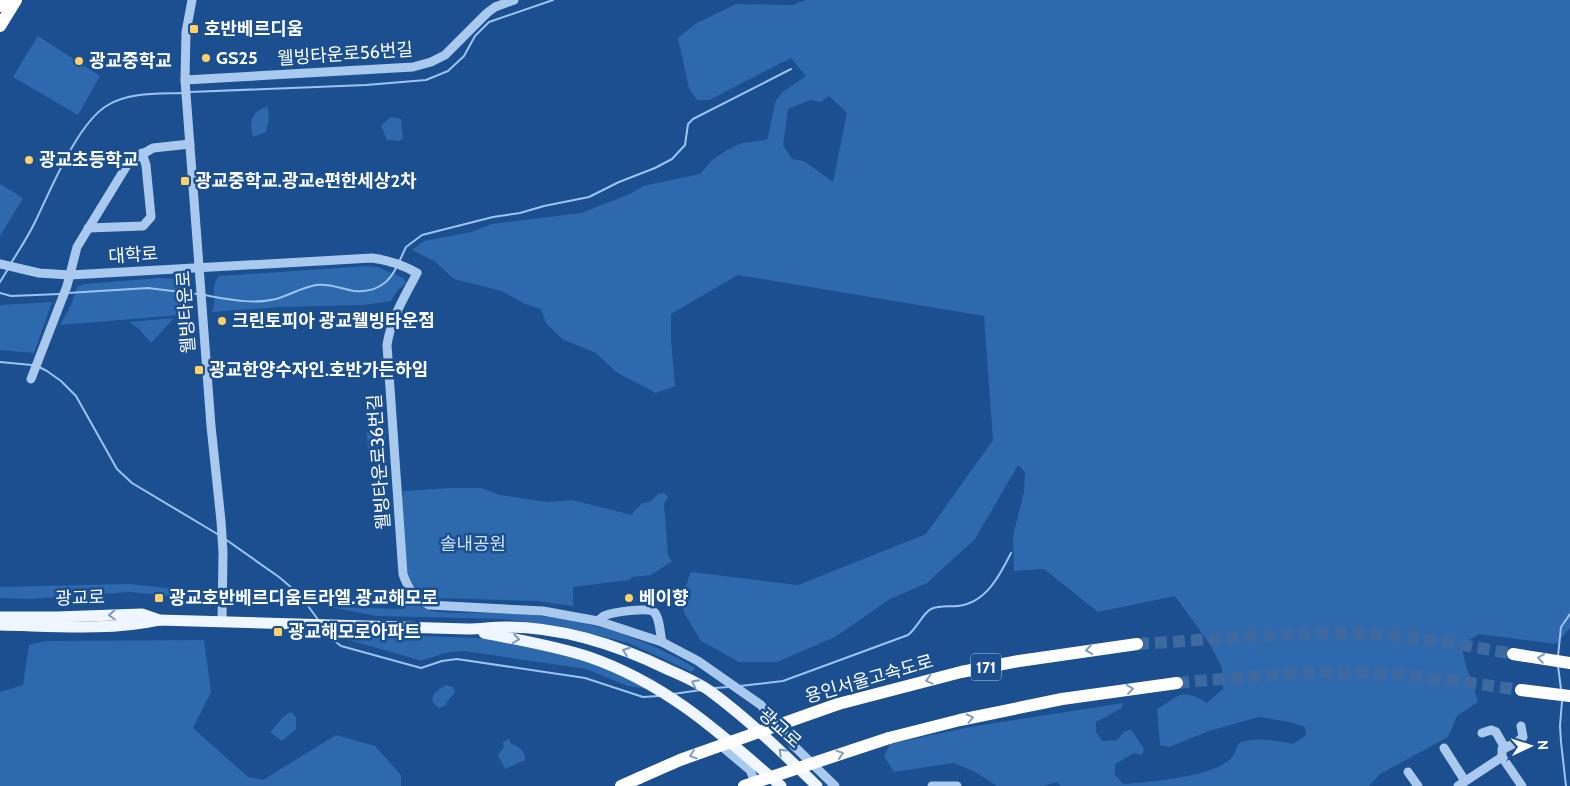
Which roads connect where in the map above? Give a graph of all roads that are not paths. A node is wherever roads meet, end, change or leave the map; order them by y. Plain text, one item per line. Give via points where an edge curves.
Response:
1 (3, 0) edge
2 (16, 0) edge
3 (192, 0) edge
4 (514, 0) edge
5 (0, 6) edge
6 (0, 26) edge
7 (185, 84) junction
8 (190, 144) junction
9 (142, 153) junction
10 (88, 228) junction
11 (1, 264) edge
12 (199, 267) junction
13 (70, 275) junction
14 (31, 379) dead end
15 (0, 617) edge
16 (159, 620) junction
17 (222, 621) junction
18 (598, 621) junction
19 (0, 625) edge
20 (468, 630) junction
21 (662, 642) junction
22 (1137, 644) tunnel mouth
23 (1512, 654) tunnel mouth
24 (1570, 663) edge
25 (1177, 683) tunnel mouth
26 (1521, 690) tunnel mouth
27 (1570, 696) edge
28 (1520, 726) dead end
29 (1482, 734) dead end
30 (1444, 748) dead end
31 (726, 750) dead end
32 (1503, 752) junction
33 (1408, 772) dead end
34 (1462, 784) edge
35 (621, 786) edge
36 (744, 786) edge
37 (757, 786) edge
38 (781, 786) edge
39 (817, 786) edge
40 (835, 786) edge
41 (932, 786) edge
42 (957, 786) edge
43 (1418, 786) edge
44 (1522, 786) edge

1 - 5 highway
2 - 6 highway
3 - 7 street, 웰빙타운로 via 186,32
4 - 7 street, 웰빙타운로56번길 via 487,12 445,55 412,67
7 - 8 street, 웰빙타운로
8 - 9 street via 162,146
8 - 12 street, 웰빙타운로
9 - 10 street via 130,162
9 - 10 street via 146,165 149,221 143,226
10 - 13 street via 77,247
11 - 13 street, 대학로 via 53,276
12 - 13 street, 대학로
12 - 17 street, 웰빙타운로 via 221,521
12 - 18 street, 웰빙타운로36번길 via 372,258 389,261 417,273 397,310 387,345 401,555 406,584 420,601 429,605 540,611
13 - 14 street
16 -> 15 main road, 광교로 via 142,614
16 - 17 main road, 광교로
16 - 19 main road, 광교로 via 114,626
17 - 20 main road, 광교로
18 - 21 street, 웰빙타운로36번길
18 - 21 street via 614,613 646,609 656,615
20 -> 38 main road via 570,652 651,685 720,732
39 -> 20 main road, 광교로 via 718,698 698,684 644,657 574,635 539,629
21 - 40 street, 웰빙타운로36번길 via 714,671 749,696
22 -> 35 highway, 용인서울고속도로 / 171, bridge via 1009,662 838,704 680,760
24 -> 23 highway
36 -> 25 highway, bridge via 889,738 960,720 1062,699
26 - 27 highway
28 - 32 street via 1523,737
29 - 32 street via 1491,730 1496,732
30 - 34 street
31 - 37 street via 750,770
32 - 34 street
32 - 44 street
33 - 43 street
41 - 42 street

